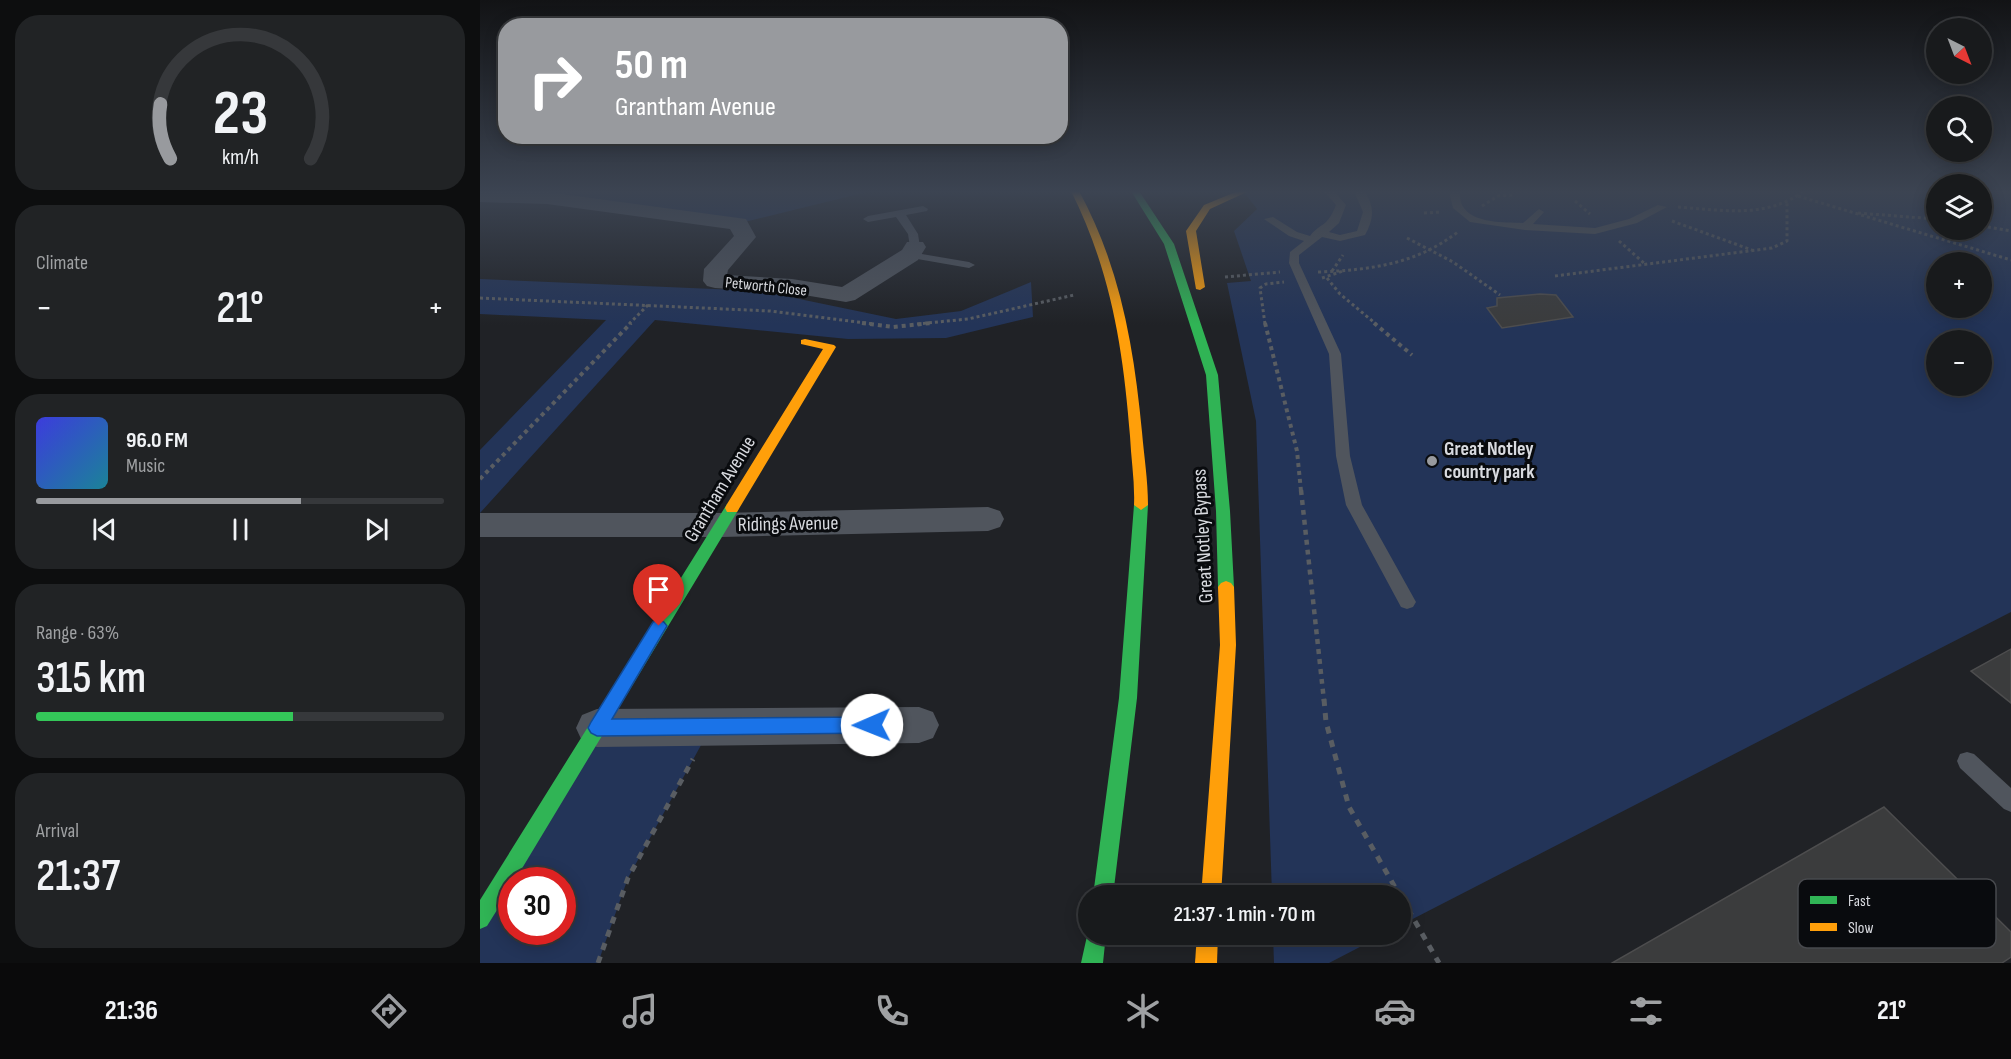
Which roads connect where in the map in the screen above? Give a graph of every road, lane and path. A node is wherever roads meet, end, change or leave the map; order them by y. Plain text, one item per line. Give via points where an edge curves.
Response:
1 (744, 236) edge
2 (913, 236) edge
3 (1097, 236) edge
4 (1164, 236) edge
5 (1192, 236) edge
6 (1307, 236) edge
7 (1346, 236) edge
8 (1453, 236) edge
9 (1717, 236) edge
10 (1785, 236) edge
11 (1929, 236) edge
12 (1315, 237) junction
13 (1407, 238) dead end
14 (1349, 247) dead end
15 (1434, 250) junction
16 (913, 251) junction
17 (1754, 251) junction
18 (2011, 260) edge
19 (969, 265) dead end
20 (1332, 272) junction
21 (1300, 276) junction
22 (1555, 276) dead end
23 (1224, 277) dead end
24 (1327, 278) dead end
25 (1074, 295) dead end
26 (1500, 295) dead end
27 (480, 298) edge
28 (650, 303) junction
29 (806, 342) dead end
30 (1412, 355) dead end
31 (1212, 375) junction
32 (480, 479) edge
33 (988, 519) dead end
34 (480, 525) edge
35 (721, 525) junction
36 (1407, 602) dead end
37 (919, 725) dead end
38 (711, 727) junction
39 (597, 728) junction
40 (1967, 761) dead end
41 (2011, 802) edge
42 (1103, 885) edge
43 (1212, 885) edge
44 (1395, 885) edge
45 (1411, 914) edge
46 (480, 919) edge
47 (1094, 945) edge
48 (1207, 945) edge
49 (597, 963) edge
50 (1092, 963) edge
51 (1206, 963) edge
52 (1439, 963) edge

1 - 16 street, Petworth Close via 716,268 716,281 792,286 846,295
2 - 16 lane
3 - 42 main road via 1118,298 1132,383 1141,501 1128,698
4 - 31 main road, Great Notley Bypass
5 - 31 main road
6 - 12 lane
7 - 12 lane
8 - 15 path
9 - 17 path
10 - 17 path via 1787,241
11 - 18 path
12 - 21 lane via 1294,254
13 - 15 path
14 - 20 path
15 - 20 path via 1408,262
15 - 26 path
16 - 19 lane
17 - 22 path
20 - 21 path
21 - 23 path
21 - 36 lane via 1335,354 1343,456 1354,505
21 - 44 path via 1260,288 1267,337 1297,451 1326,722 1349,807
24 - 30 path via 1340,294
25 - 28 path via 968,319 893,327 770,310
27 - 28 path
28 - 32 path
29 - 35 main road, Grantham Avenue via 830,346
31 - 43 main road, Great Notley Bypass via 1228,645
33 - 35 street, Ridings Avenue
34 - 35 street, Ridings Avenue
35 - 39 main road, Grantham Avenue
37 - 38 street
38 - 39 street
38 - 49 path via 628,878
39 - 46 main road, Grantham Avenue
40 - 41 lane
45 - 52 path
47 - 50 main road
48 - 51 main road

